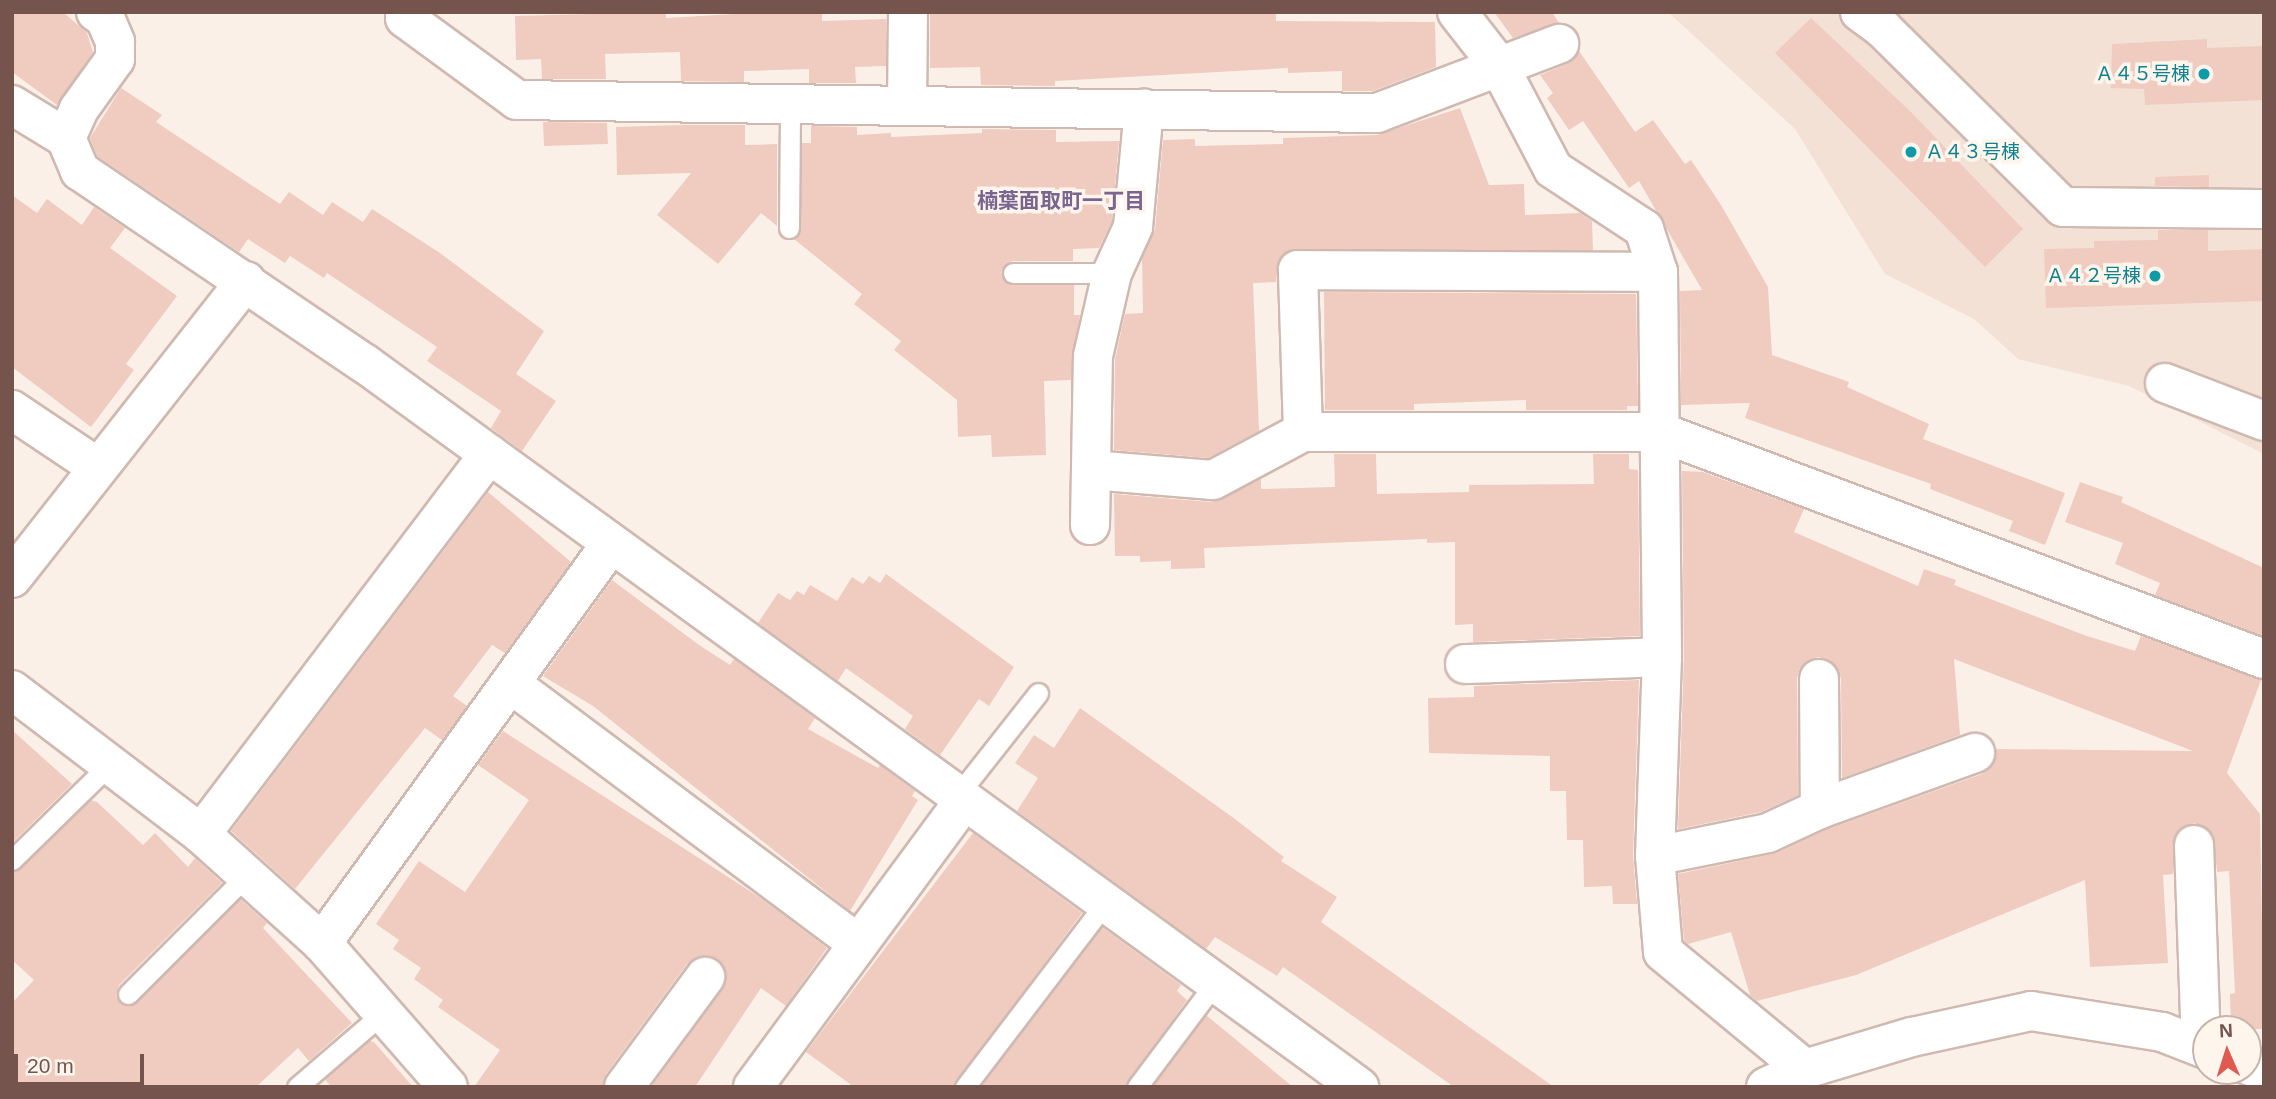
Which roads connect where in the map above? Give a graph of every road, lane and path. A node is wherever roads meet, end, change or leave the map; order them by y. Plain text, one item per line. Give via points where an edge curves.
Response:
1 (96, 12) edge
2 (406, 12) edge
3 (908, 12) edge
4 (1457, 12) edge
5 (1860, 12) edge
6 (1559, 44) dead end
7 (1499, 66) junction
8 (790, 103) junction
9 (12, 105) edge
10 (907, 106) junction
11 (1144, 109) junction
12 (66, 138) junction
13 (2264, 209) edge
14 (789, 229) dead end
15 (1013, 272) dead end
16 (1658, 272) junction
17 (1112, 273) junction
18 (246, 281) junction
19 (2165, 383) dead end
20 (12, 410) edge
21 (2264, 421) edge
22 (1303, 432) junction
23 (1660, 432) junction
24 (489, 454) junction
25 (97, 467) junction
26 (1091, 470) junction
27 (1090, 525) dead end
28 (611, 544) junction
29 (12, 578) edge
30 (1662, 657) junction
31 (2264, 659) edge
32 (1465, 664) dead end
33 (1819, 678) dead end
34 (512, 684) junction
35 (12, 690) edge
36 (1038, 693) dead end
37 (1975, 753) dead end
38 (110, 764) junction
39 (960, 798) junction
40 (1820, 808) junction
41 (201, 834) junction
42 (2194, 845) dead end
43 (1655, 856) junction
44 (12, 860) edge
45 (247, 875) junction
46 (1105, 903) junction
47 (322, 943) junction
48 (857, 943) junction
49 (705, 977) dead end
50 (1216, 983) junction
51 (128, 994) dead end
52 (383, 1013) junction
53 (2202, 1015) edge
54 (2192, 1043) edge
55 (1805, 1069) junction
56 (1340, 1082) edge
57 (297, 1087) edge
58 (448, 1087) edge
59 (624, 1087) edge
60 (753, 1087) edge
61 (965, 1087) edge
62 (1137, 1087) edge
63 (1766, 1087) edge

1 - 12 street via 105,18 115,42 115,59 79,109
2 - 8 street via 405,18 517,100
3 - 10 street
4 - 7 street
5 - 13 street via 1883,29 2063,208
6 - 7 street
7 - 11 street via 1377,113
7 - 16 street via 1553,169 1644,229
8 - 10 street
8 - 14 lane
9 - 12 street
10 - 11 street
11 - 17 street via 1133,227
12 - 18 street via 80,171
15 - 17 lane
16 - 22 street via 1298,270
16 - 23 street
17 - 26 street via 1093,356
18 - 24 street
18 - 25 street
19 - 21 street
20 - 25 street
22 - 23 street
22 - 26 street via 1213,480
23 - 30 street
23 - 31 street
24 - 28 street
24 - 41 street
25 - 29 street
26 - 27 street
28 - 34 street
28 - 39 street
30 - 32 street
30 - 43 street
33 - 40 street
34 - 47 street
34 - 48 street
35 - 38 street
36 - 39 lane
37 - 40 street
38 - 41 street
38 - 44 lane
39 - 46 street
39 - 48 street
40 - 43 street via 1768,833
41 - 45 street
42 - 53 street
43 - 55 street via 1663,952
45 - 47 street
45 - 51 lane
46 - 50 street
46 - 61 lane
47 - 52 street
48 - 60 street
49 - 59 street
50 - 56 street
50 - 62 lane
52 - 57 lane
52 - 58 street
54 - 55 street via 2162,1031 2031,1010
55 - 63 street

